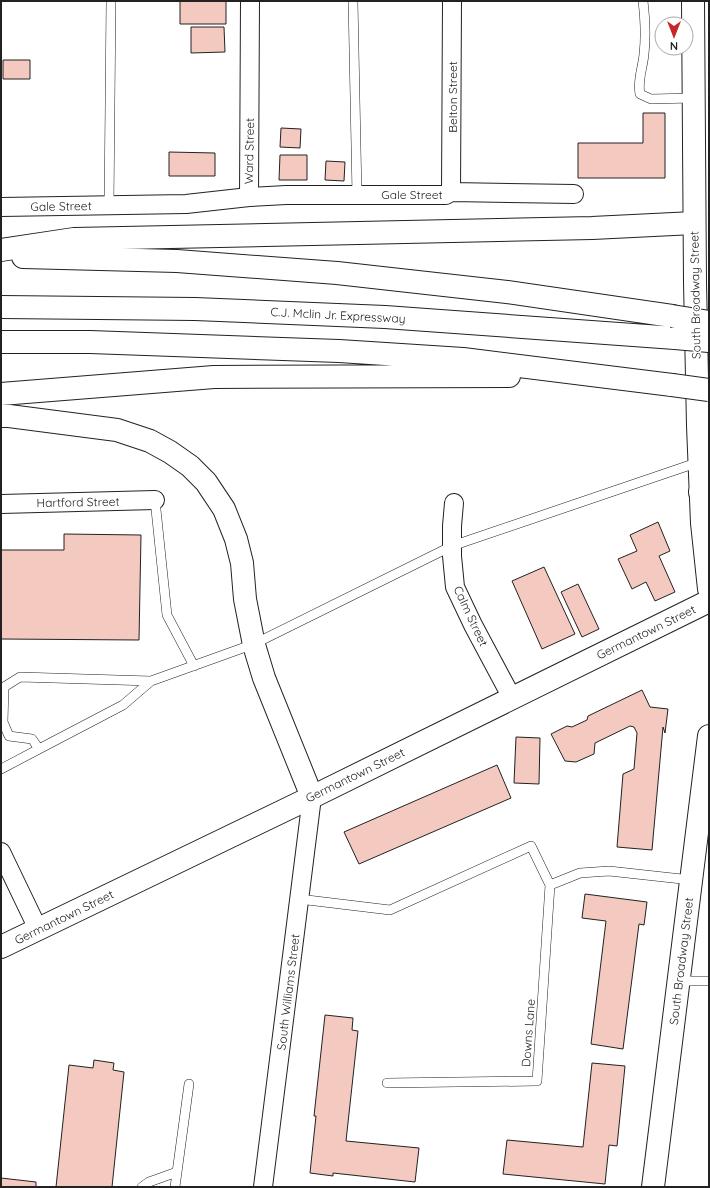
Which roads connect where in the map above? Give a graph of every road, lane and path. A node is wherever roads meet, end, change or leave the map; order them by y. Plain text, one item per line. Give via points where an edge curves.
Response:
1 (110, 1) edge
2 (250, 1) edge
3 (353, 1) edge
4 (452, 1) edge
5 (642, 1) edge
6 (693, 1) edge
7 (694, 98) junction
8 (451, 192) junction
9 (574, 194) dead end
10 (357, 195) junction
11 (249, 197) junction
12 (115, 205) junction
13 (1, 207) edge
14 (698, 223) junction
15 (1, 250) edge
16 (1, 256) edge
17 (1, 307) edge
18 (709, 322) edge
19 (709, 341) edge
20 (1, 342) edge
21 (598, 376) junction
22 (709, 390) edge
23 (1, 394) edge
24 (1, 416) edge
25 (699, 462) junction
26 (705, 499) edge
27 (155, 500) joint
28 (1, 504) edge
29 (454, 504) dead end
30 (452, 546) junction
31 (709, 589) edge
32 (709, 601) edge
33 (254, 644) junction
34 (194, 666) junction
35 (151, 681) junction
36 (3, 687) edge
37 (512, 698) junction
38 (5, 736) edge
39 (709, 736) edge
40 (39, 749) junction
41 (1, 769) edge
42 (312, 797) junction
43 (703, 840) edge
44 (1, 852) edge
45 (691, 880) junction
46 (550, 885) junction
47 (299, 899) junction
48 (38, 929) junction
49 (1, 947) edge
50 (679, 981) junction
51 (709, 981) edge
52 (387, 1083) dead end
53 (189, 1084) dead end
54 (177, 1172) junction
55 (142, 1187) edge
56 (175, 1187) edge
57 (263, 1187) edge
58 (653, 1187) edge

1 - 12 lane
2 - 11 street, Ward Street
3 - 10 lane
4 - 8 street, Belton Street
5 - 7 lane via 645,29 640,94 651,99
6 - 7 main road, South Broadway Street
7 - 14 main road, South Broadway Street
8 - 9 street, Gale Street
8 - 10 street, Gale Street via 446,195
10 - 11 street, Gale Street
11 - 12 street, Ward Street via 186,204
12 - 13 street, Gale Street
14 - 15 main road via 592,228 74,239
14 - 25 main road, South Broadway Street
16 - 18 main road, bridge via 177,261 337,273 507,292
17 - 19 main road, C.J. Mclin Jr. Expressway, bridge via 195,309 385,317
20 - 21 main road via 90,342 339,351 463,359
21 - 22 main road, bridge
21 - 23 main road via 214,377
24 - 33 main road via 117,430 150,441 190,466 206,482 220,504 236,539
25 - 26 main road, South Broadway Street
25 - 30 lane
26 - 31 main road, South Broadway Street via 702,523
27 - 28 street, Hartford Street
27 - 34 lane via 167,615
29 - 30 street, Calm Street
30 - 33 lane
30 - 37 street, Calm Street via 455,587
32 - 37 main road, Germantown Street
33 - 34 lane
33 - 42 main road via 264,678
34 - 35 lane
35 - 36 lane via 20,677
35 - 40 lane via 123,705
36 - 38 lane
37 - 42 main road, Germantown Street
38 - 40 lane via 32,740
39 - 43 main road, South Broadway Street
40 - 41 lane
42 - 47 street, South Williams Street
42 - 48 main road, Germantown Street
43 - 45 main road, South Broadway Street
44 - 48 street
45 - 46 lane via 609,871 580,872
45 - 50 main road, South Broadway Street
46 - 47 lane via 531,846 390,910
46 - 52 lane, Downs Lane via 536,1081
47 - 57 street, South Williams Street
48 - 49 main road, Germantown Street
50 - 51 lane
50 - 58 main road, South Broadway Street
53 - 54 lane
54 - 55 lane
54 - 56 lane

